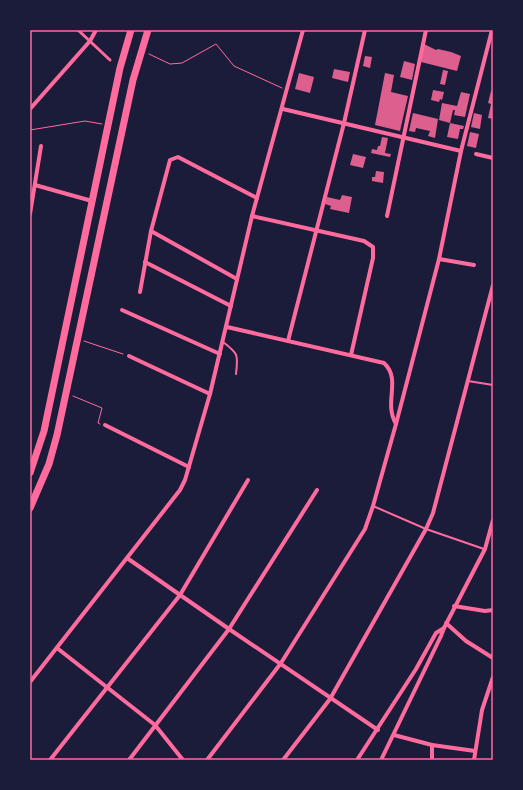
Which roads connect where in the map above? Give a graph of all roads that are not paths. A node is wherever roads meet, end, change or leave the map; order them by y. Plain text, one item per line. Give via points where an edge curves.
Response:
1 (78, 30) edge
2 (96, 30) edge
3 (131, 30) edge
4 (148, 30) edge
5 (303, 30) edge
6 (365, 30) edge
7 (426, 30) edge
8 (492, 30) edge
9 (492, 37) edge
10 (90, 41) junction
11 (110, 60) dead end
12 (30, 109) edge
13 (283, 109) junction
14 (344, 123) junction
15 (403, 138) junction
16 (41, 146) dead end
17 (461, 151) junction
18 (476, 154) dead end
19 (493, 158) edge
20 (35, 185) junction
21 (257, 198) junction
22 (92, 201) junction
23 (30, 214) edge
24 (252, 216) junction
25 (387, 216) dead end
26 (151, 231) junction
27 (316, 231) junction
28 (439, 259) junction
29 (145, 262) junction
30 (474, 265) dead end
31 (237, 279) junction
32 (493, 285) edge
33 (140, 292) dead end
34 (231, 306) junction
35 (122, 310) dead end
36 (227, 328) junction
37 (288, 341) junction
38 (223, 342) junction
39 (220, 354) junction
40 (351, 355) junction
41 (129, 356) road end
42 (236, 374) dead end
43 (467, 380) junction
44 (493, 385) edge
45 (210, 394) junction
46 (396, 424) junction
47 (105, 425) road end
48 (189, 467) junction
49 (30, 472) edge
50 (248, 480) dead end
51 (316, 490) dead end
52 (373, 506) junction
53 (30, 508) edge
54 (493, 520) edge
55 (426, 528) junction
56 (485, 549) junction
57 (127, 558) junction
58 (180, 595) junction
59 (454, 606) junction
60 (493, 610) edge
61 (446, 623) junction
62 (444, 628) junction
63 (229, 629) junction
64 (56, 648) junction
65 (493, 658) edge
66 (281, 663) junction
67 (493, 677) edge
68 (30, 682) edge
69 (107, 686) junction
70 (330, 699) junction
71 (155, 725) junction
72 (378, 730) junction
73 (394, 735) junction
74 (432, 745) junction
75 (475, 751) junction
76 (50, 760) edge
77 (129, 760) edge
78 (184, 760) edge
79 (206, 760) edge
80 (283, 760) edge
81 (357, 760) edge
82 (381, 760) edge
83 (432, 760) edge
84 (474, 760) edge

1 - 10 street
2 - 10 street
3 - 22 highway via 120,68
4 - 53 highway via 141,51 67,394 49,464
5 - 13 street
6 - 14 street
7 - 15 street
8 - 9 street
9 - 17 street
10 - 11 street
10 - 12 street
13 - 14 street
13 - 21 street
14 - 15 street
14 - 27 street
15 - 17 street
15 - 25 street
16 - 20 street
17 - 28 street
18 - 19 street
20 - 22 street
20 - 23 street
21 - 24 street
21 - 26 street via 174,157 170,160
22 - 49 highway via 44,430
24 - 27 street
24 - 31 street
26 - 29 street
26 - 31 street
27 - 37 street
27 - 40 street via 368,242 373,250
28 - 30 street
28 - 46 street
29 - 33 street
29 - 34 street
31 - 34 street
32 - 43 street
34 - 36 street
35 - 39 street
36 - 37 street
36 - 38 street
37 - 40 street
38 - 39 street
38 - 42 lane via 238,356
39 - 45 street
40 - 46 street via 379,361 389,368 392,378 390,412
41 - 45 street
43 - 44 lane
43 - 55 street via 433,513
45 - 48 street
46 - 52 street
47 - 48 street
48 - 57 street via 180,490
50 - 58 street
51 - 63 street
52 - 55 lane
52 - 66 street via 365,529
54 - 56 street
55 - 56 lane
55 - 70 street
56 - 59 street
57 - 58 street
57 - 64 street
58 - 63 street
58 - 69 street
59 - 60 street
59 - 61 street
61 - 62 street
61 - 65 street via 466,641
62 - 72 street via 436,633
62 - 73 street
63 - 66 street
63 - 71 street
64 - 68 street
64 - 69 street
66 - 70 street
66 - 79 street
67 - 75 street via 482,710
69 - 71 street
69 - 76 street
70 - 72 street
70 - 80 street
71 - 77 street
71 - 78 street
72 - 81 street
73 - 74 street
73 - 82 street
74 - 75 street
74 - 83 street
75 - 84 street

